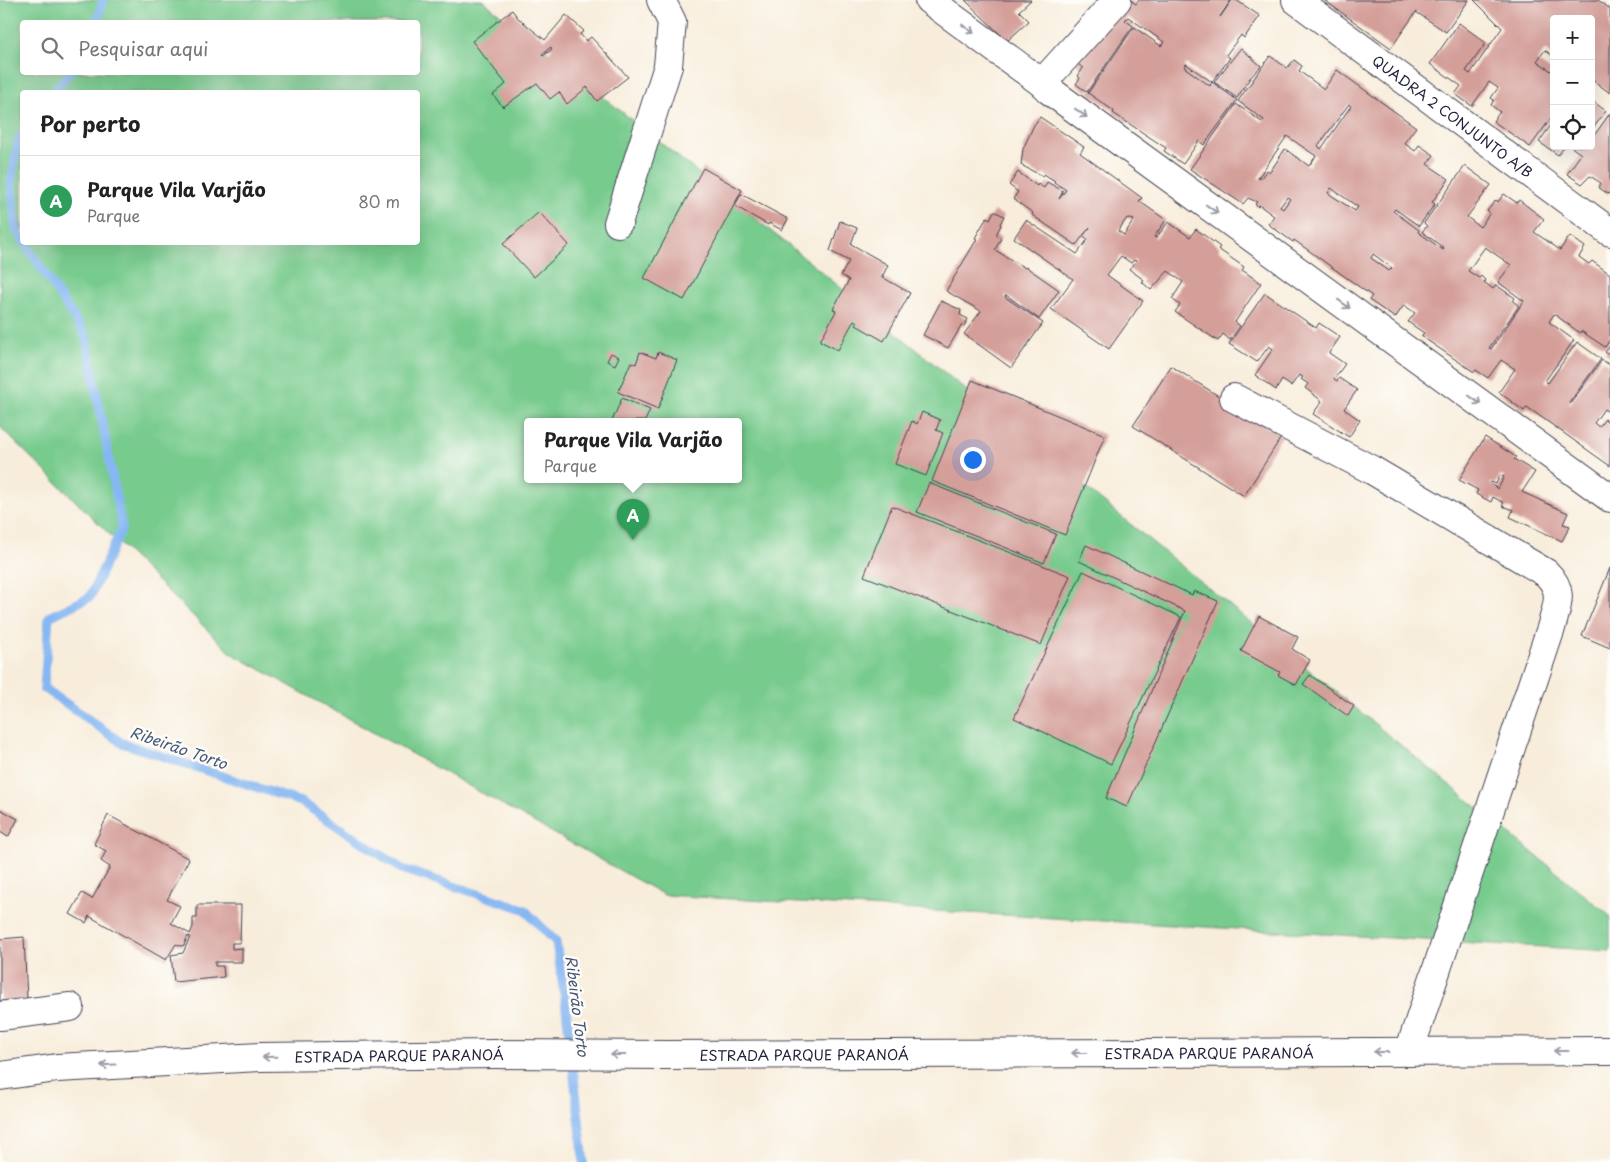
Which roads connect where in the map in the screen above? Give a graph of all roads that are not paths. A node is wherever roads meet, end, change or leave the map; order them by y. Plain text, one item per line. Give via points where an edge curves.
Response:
1 (661, 0) edge
2 (929, 0) edge
3 (1117, 0) edge
4 (1296, 0) edge
5 (1042, 84) junction
6 (618, 223) dead end
7 (1610, 232) edge
8 (1234, 398) dead end
9 (1610, 498) edge
10 (70, 1008) dead end
11 (0, 1016) edge
12 (1610, 1051) edge
13 (1409, 1052) junction
14 (0, 1076) edge

1 - 6 street via 672,22 668,66
2 -> 5 street
3 - 5 street
4 - 7 street, QUADRA 2 CONJUNTO A/B
5 -> 9 street
8 - 13 street via 1372,470 1546,572 1557,588 1551,628
10 - 11 street
12 -> 13 street, ESTRADA PARQUE PARANOÁ
13 -> 14 street, ESTRADA PARQUE PARANOÁ via 260,1057 57,1068

